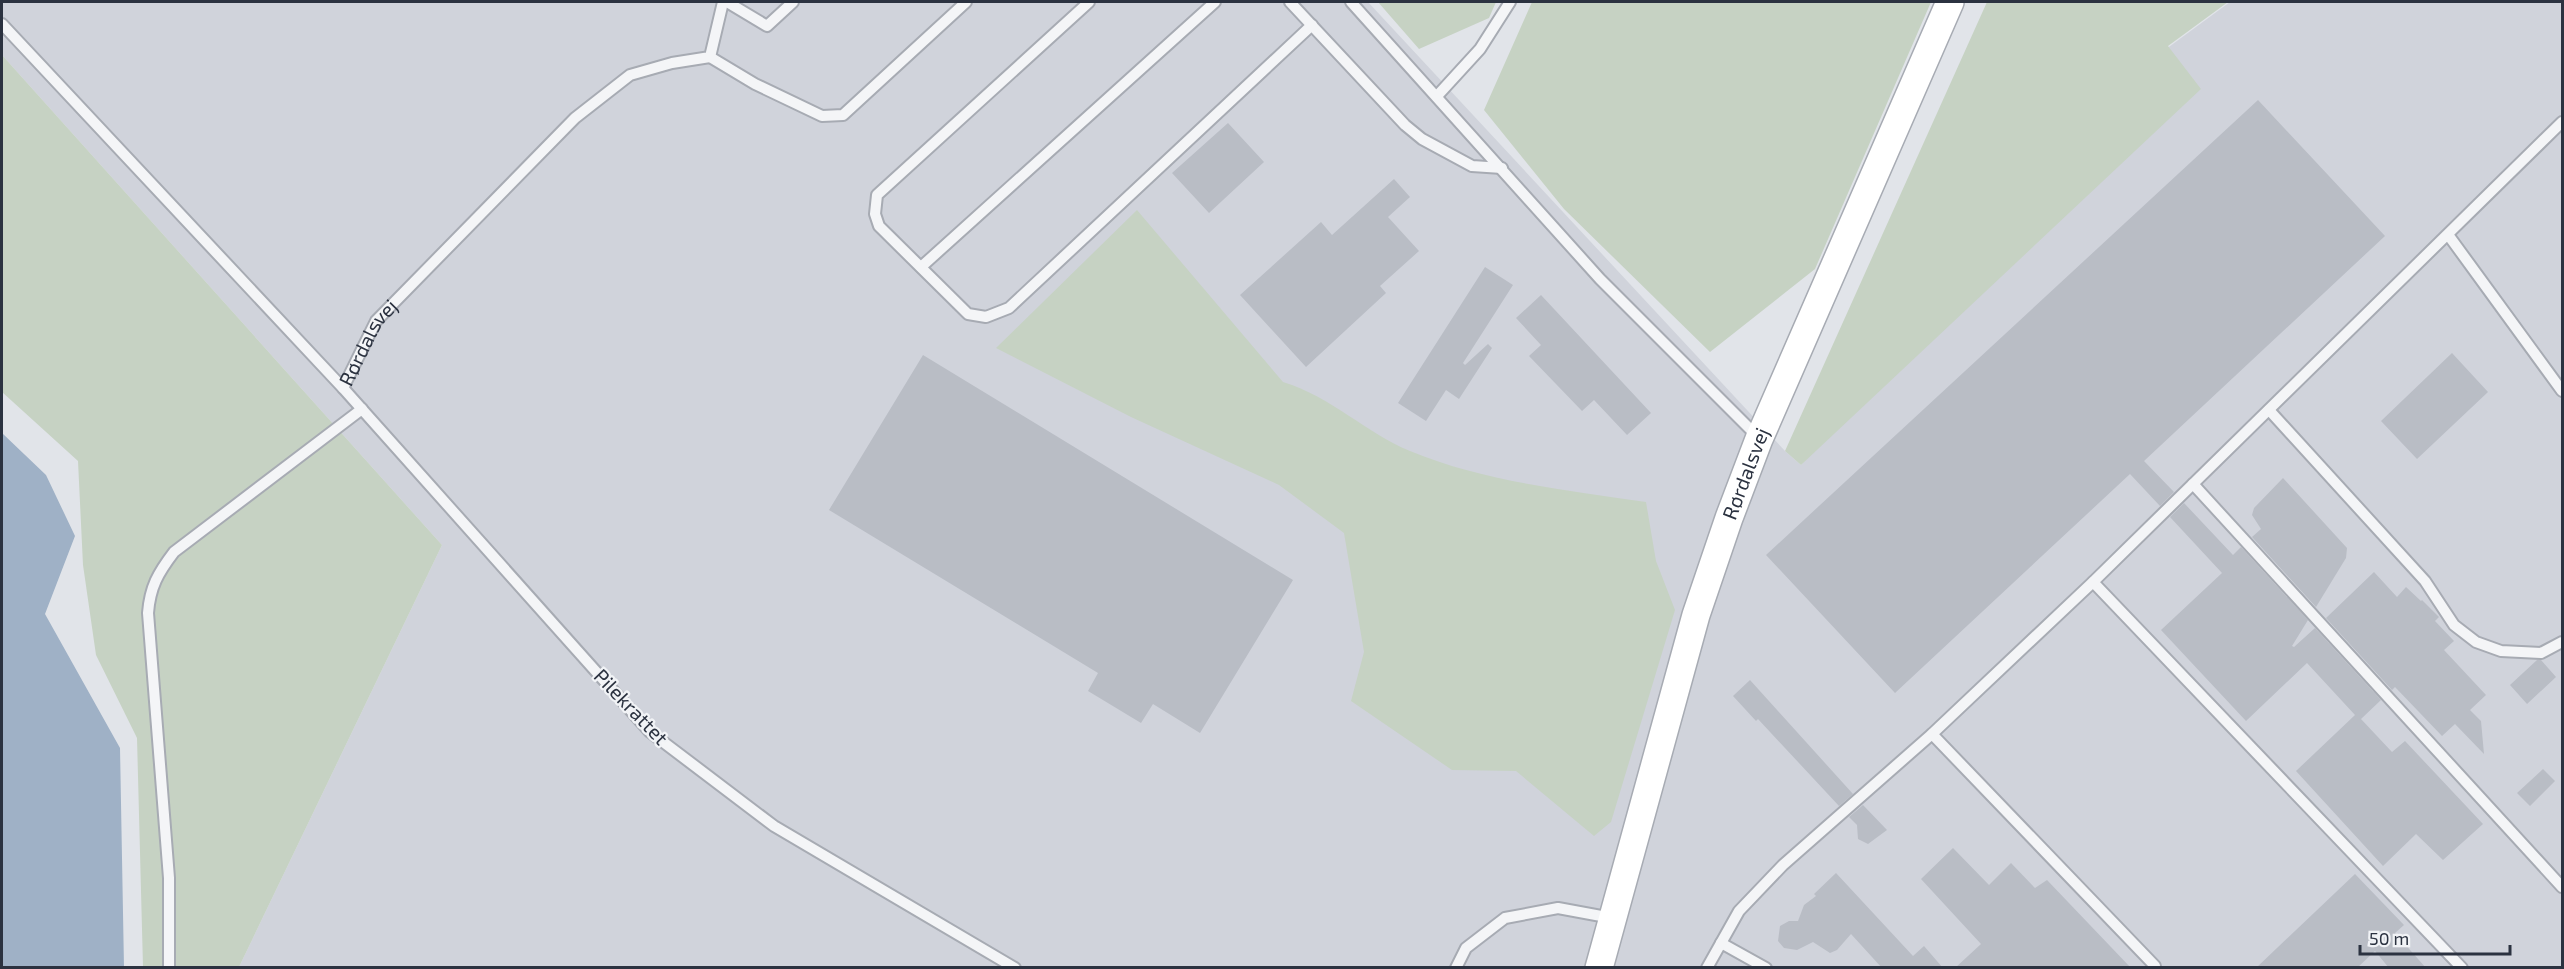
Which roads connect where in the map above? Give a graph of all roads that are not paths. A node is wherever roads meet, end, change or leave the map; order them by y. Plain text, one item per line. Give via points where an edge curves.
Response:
1 (725, 2) edge
2 (793, 2) edge
3 (966, 2) edge
4 (1089, 2) edge
5 (1215, 2) edge
6 (1290, 2) edge
7 (1351, 2) edge
8 (1510, 2) edge
9 (1950, 2) edge
10 (2, 24) edge
11 (1312, 26) junction
12 (710, 57) junction
13 (1437, 96) junction
14 (2562, 122) edge
15 (1502, 168) junction
16 (2449, 236) junction
17 (921, 267) junction
18 (342, 388) junction
19 (2562, 392) edge
20 (362, 409) junction
21 (2269, 410) junction
22 (1759, 439) junction
23 (2193, 484) junction
24 (2093, 582) junction
25 (2562, 642) edge
26 (1932, 734) junction
27 (2562, 887) edge
28 (1613, 919) junction
29 (1721, 943) junction
30 (2155, 966) edge
31 (169, 968) edge
32 (1015, 968) edge
33 (1456, 968) edge
34 (1599, 968) edge
35 (1707, 968) edge
36 (1766, 968) edge
37 (2462, 968) edge

1 - 2 lane via 767,26
1 - 12 lane
3 - 12 lane via 843,115 822,116
4 - 17 lane via 878,195 875,214 879,225
5 - 17 lane
6 - 11 lane
7 - 13 lane
8 - 13 lane via 1480,49
9 - 22 street, Rørdalsvej
10 - 18 lane, Rørdalsvej
11 - 15 lane via 1422,139 1472,166
11 - 17 lane via 1009,308 986,317 968,314
12 - 18 lane, Rørdalsvej via 630,75 575,117 376,321
13 - 15 lane
14 - 16 lane
15 - 22 lane via 1600,279
16 - 19 lane
16 - 21 lane
18 - 20 lane, Pilekrattet
20 - 31 lane via 174,552 157,574 150,592 148,613 169,879
20 - 32 lane, Pilekrattet via 650,732 774,826
21 - 23 lane
21 - 25 lane via 2425,582 2454,625 2476,642 2501,651 2541,653
22 - 28 street, Rørdalsvej via 1696,615
23 - 24 lane
23 - 27 lane
24 - 26 lane
24 - 37 lane
26 - 29 lane via 1783,865 1739,911
26 - 30 lane
28 - 33 lane via 1558,908 1505,918 1466,948
28 - 34 street, Rørdalsvej
29 - 35 lane
29 - 36 lane

